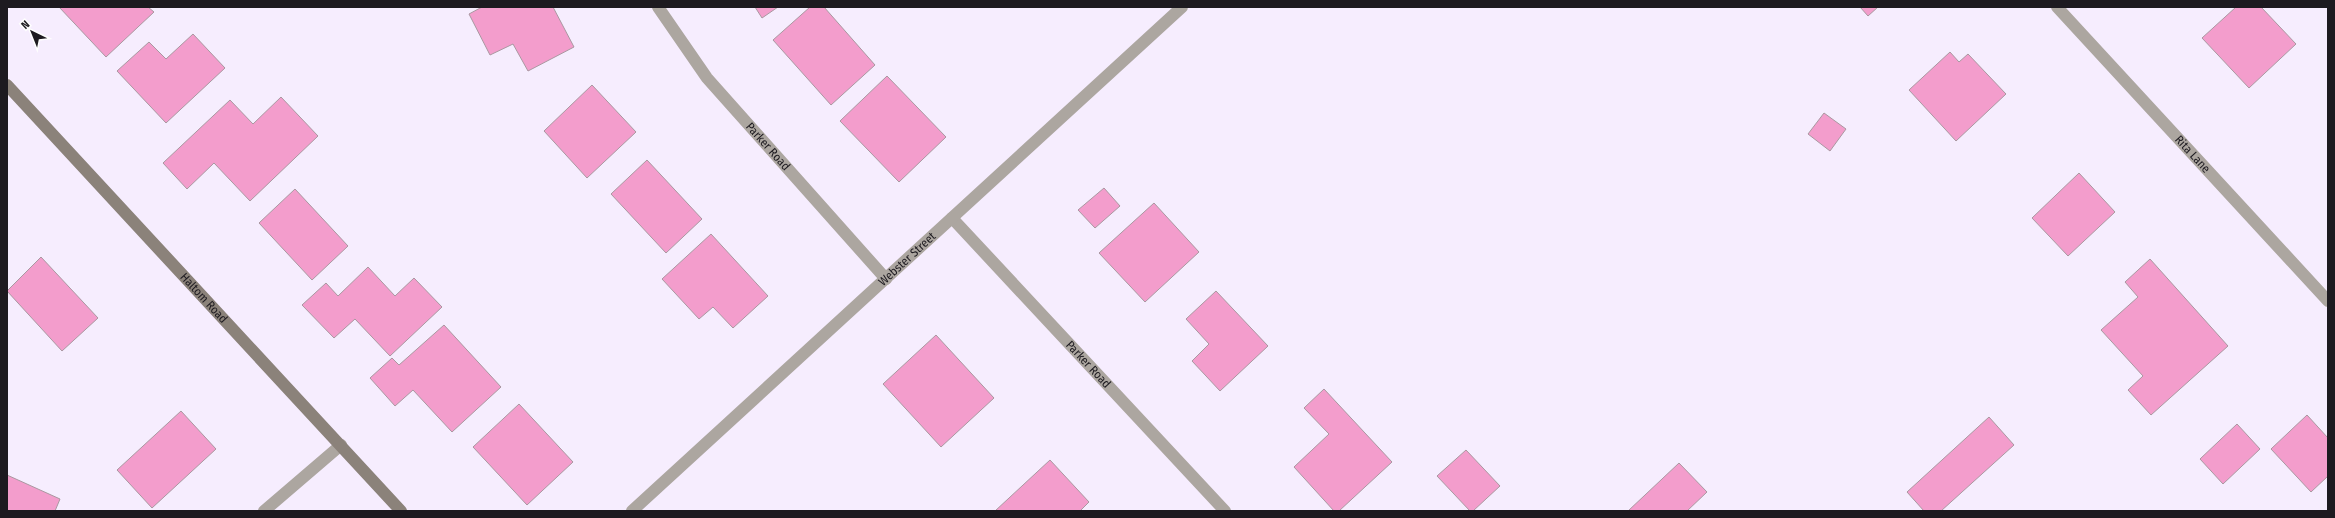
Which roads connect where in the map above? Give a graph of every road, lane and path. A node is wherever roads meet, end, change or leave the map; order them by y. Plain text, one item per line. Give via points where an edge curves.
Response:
1 (658, 7) edge
2 (1182, 7) edge
3 (2057, 7) edge
4 (7, 85) edge
5 (952, 218) junction
6 (886, 279) junction
7 (2328, 301) edge
8 (341, 445) junction
9 (264, 511) edge
10 (402, 511) edge
11 (632, 511) edge
12 (1225, 511) edge

1 - 6 street, Parker Road via 707,78
2 - 5 street, Webster Street
3 - 7 street, Rita Lane
4 - 8 main road, Haltom Road
5 - 6 street, Webster Street
5 - 12 street, Parker Road
6 - 11 street, Webster Street
8 - 9 street
8 - 10 main road, Haltom Road

